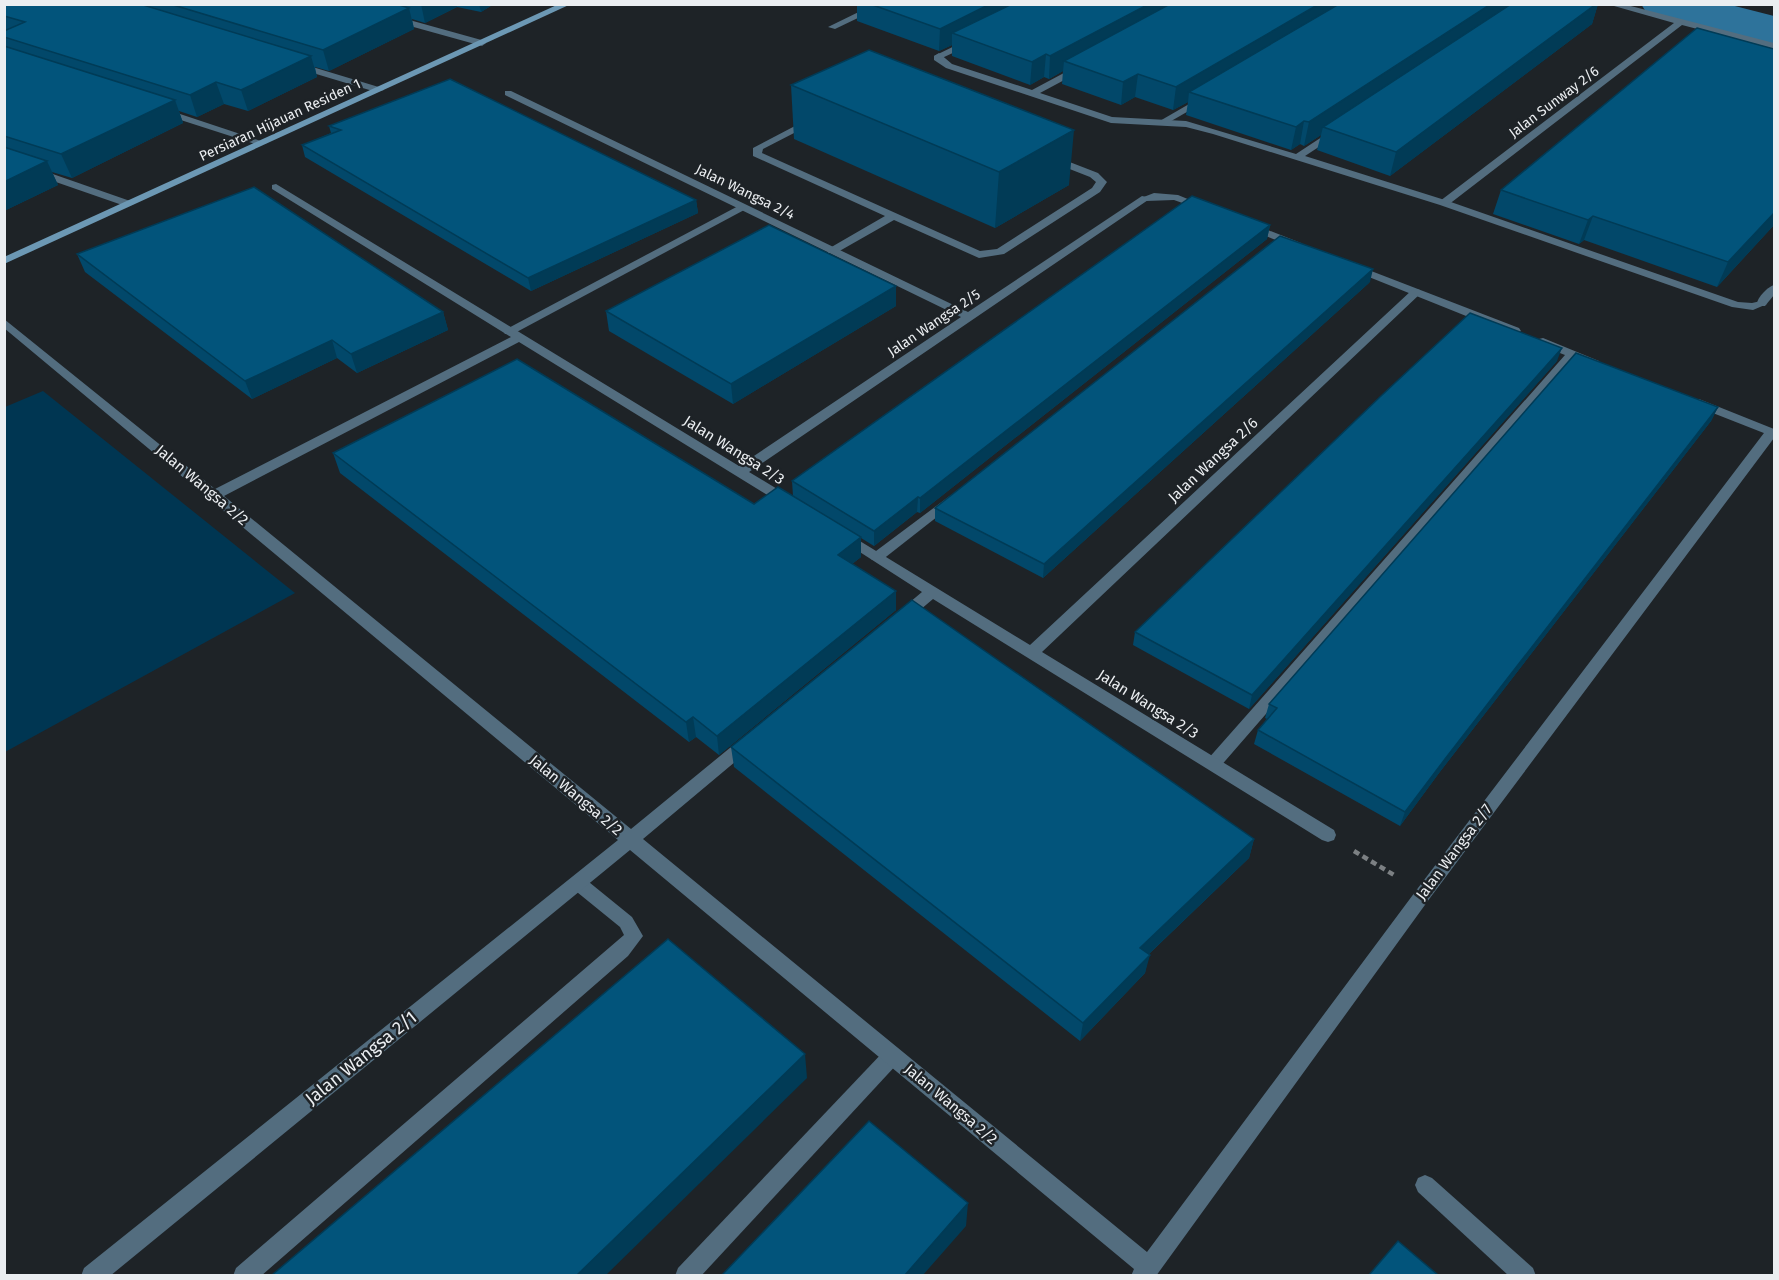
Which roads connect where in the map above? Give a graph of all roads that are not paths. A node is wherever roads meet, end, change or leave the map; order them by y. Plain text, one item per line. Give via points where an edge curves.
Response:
1 (567, 4) edge
2 (883, 4) edge
3 (1611, 4) edge
4 (384, 16) edge
5 (1681, 22) junction
6 (832, 27) dead end
7 (978, 38) edge
8 (482, 43) junction
9 (1774, 46) edge
10 (1094, 60) edge
11 (290, 64) edge
12 (379, 90) junction
13 (508, 93) dead end
14 (1213, 93) edge
15 (1032, 94) junction
16 (150, 107) edge
17 (1163, 122) junction
18 (1345, 126) edge
19 (262, 143) junction
20 (1296, 158) junction
21 (4, 160) edge
22 (276, 187) dead end
23 (1444, 203) junction
24 (129, 204) junction
25 (742, 207) junction
26 (1215, 212) edge
27 (893, 216) junction
28 (1237, 221) edge
29 (1311, 250) edge
30 (832, 251) junction
31 (4, 261) edge
32 (1343, 263) edge
33 (1774, 288) edge
34 (1416, 292) junction
35 (969, 317) junction
36 (4, 322) edge
37 (514, 334) junction
38 (1573, 353) junction
39 (1606, 366) edge
40 (1683, 397) edge
41 (1773, 432) edge
42 (739, 472) junction
43 (965, 488) edge
44 (215, 495) junction
45 (798, 509) edge
46 (838, 533) edge
47 (877, 558) junction
48 (933, 591) junction
49 (887, 629) edge
50 (1032, 652) junction
51 (758, 734) edge
52 (1214, 764) junction
53 (1328, 835) road end
54 (630, 839) junction
55 (578, 883) junction
56 (892, 1056) junction
57 (1425, 1185) dead end
58 (1145, 1271) edge
59 (92, 1275) edge
60 (244, 1275) edge
61 (686, 1275) edge
62 (1525, 1275) edge

1 - 8 street, Persiaran Hijauan Residen 1
2 - 6 street
3 - 5 street
4 - 8 street
5 - 9 street
5 - 23 street, Jalan Sunway 2/6
7 - 15 street via 939,56 939,60
8 - 12 street, Persiaran Hijauan Residen 1
10 - 15 street
11 - 12 street
12 - 19 street, Persiaran Hijauan Residen 1
13 - 25 street, Jalan Wangsa 2/4
14 - 17 street
15 - 17 street via 1111,120
16 - 19 street
17 - 20 street via 1216,132
18 - 20 street
19 - 24 street, Persiaran Hijauan Residen 1
20 - 23 street
21 - 24 street
22 - 37 street, Jalan Wangsa 2/3
23 - 33 street via 1736,305 1753,308
24 - 31 street, Persiaran Hijauan Residen 1
25 - 30 street, Jalan Wangsa 2/4
25 - 37 street
26 - 35 street, Jalan Wangsa 2/5 via 1172,195 1146,198
27 - 27 street via 757,154 758,148 860,96 879,91 1094,175 1102,182 1096,190 991,255 979,255
27 - 30 street
28 - 29 street via 1275,241
30 - 35 street, Jalan Wangsa 2/4
32 - 34 street
34 - 38 street
34 - 50 street, Jalan Wangsa 2/6
35 - 42 street, Jalan Wangsa 2/5
36 - 44 street, Jalan Wangsa 2/2
37 - 42 street, Jalan Wangsa 2/3
37 - 44 street
38 - 39 street
38 - 52 street
40 - 41 street
41 - 58 street, Jalan Wangsa 2/7 via 1424,893
42 - 45 street, Jalan Wangsa 2/3
43 - 47 street
44 - 54 street, Jalan Wangsa 2/2
46 - 47 street, Jalan Wangsa 2/3
47 - 48 street, Jalan Wangsa 2/3
48 - 49 street
48 - 50 street, Jalan Wangsa 2/3
50 - 52 street, Jalan Wangsa 2/3
51 - 54 street, Jalan Wangsa 2/1
52 - 53 street, Jalan Wangsa 2/3
54 - 55 street, Jalan Wangsa 2/1
54 - 56 street, Jalan Wangsa 2/2
55 - 59 street, Jalan Wangsa 2/1
55 - 60 street via 626,922 633,936 622,950
56 - 58 street, Jalan Wangsa 2/2
56 - 61 street
57 - 62 street

